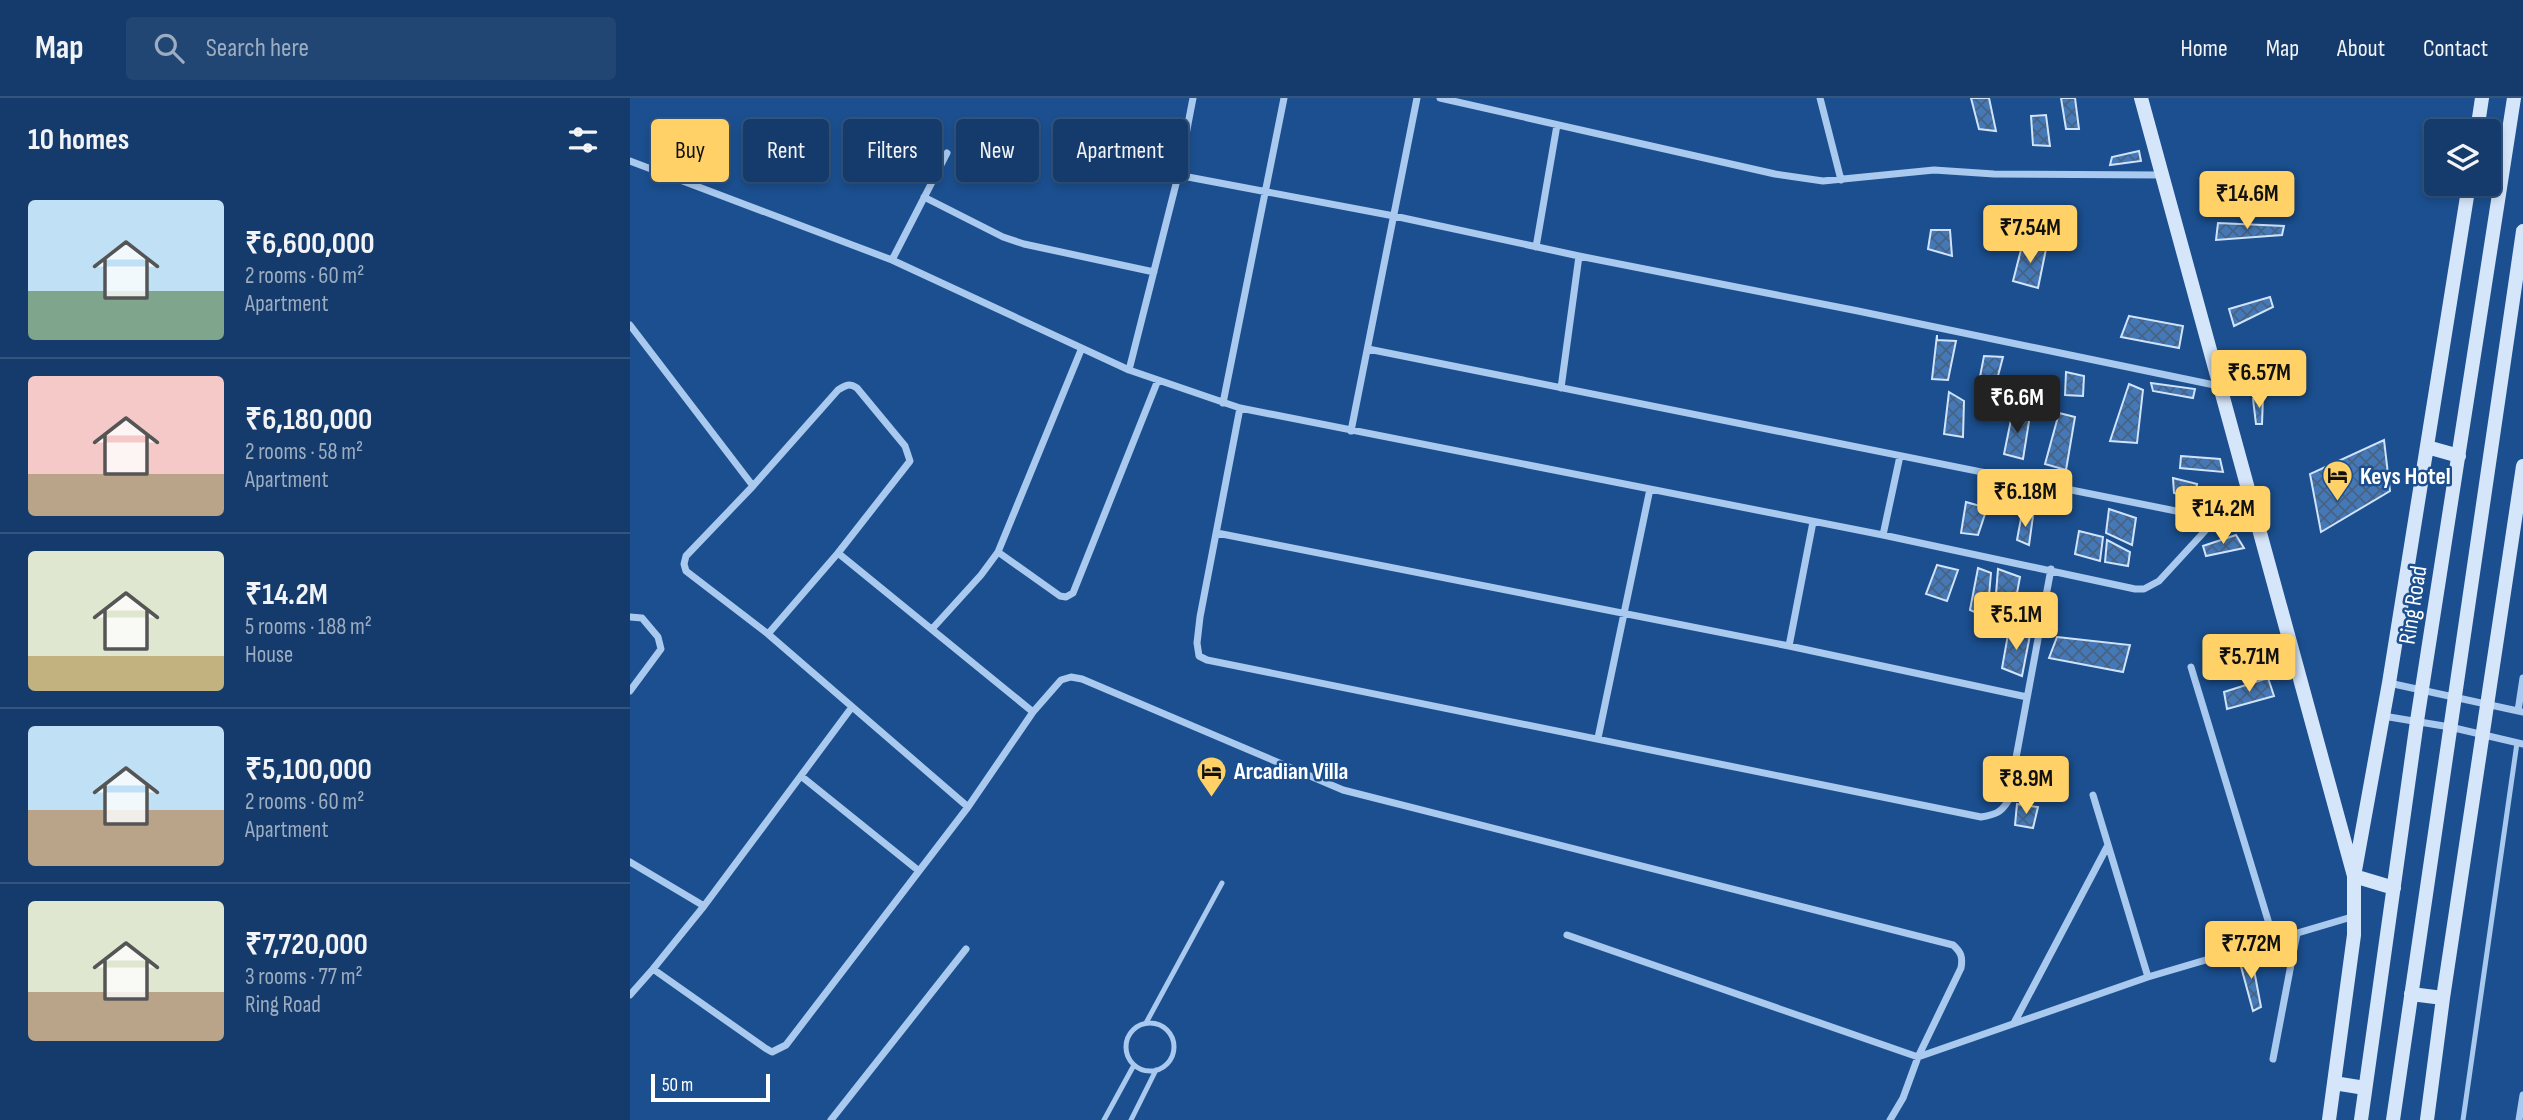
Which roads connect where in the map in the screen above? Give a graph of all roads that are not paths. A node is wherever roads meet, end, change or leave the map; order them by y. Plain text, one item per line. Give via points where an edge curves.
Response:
1 (1193, 98) edge
2 (1284, 98) edge
3 (1418, 98) edge
4 (1440, 98) edge
5 (1820, 98) edge
6 (2141, 98) edge
7 (2482, 98) edge
8 (2515, 98) edge
9 (2479, 119) edge
10 (1188, 124) edge
11 (1556, 125) junction
12 (947, 153) dead end
13 (632, 164) edge
14 (2163, 176) junction
15 (1188, 178) edge
16 (1841, 180) junction
17 (1176, 182) edge
18 (1265, 193) junction
19 (2467, 196) edge
20 (923, 198) junction
21 (1394, 216) junction
22 (2523, 231) edge
23 (1536, 247) junction
24 (1579, 256) junction
25 (892, 260) junction
26 (1154, 272) junction
27 (630, 325) edge
28 (1081, 349) junction
29 (1367, 349) junction
30 (1129, 370) junction
31 (1158, 380) junction
32 (2219, 386) junction
33 (1561, 388) junction
34 (1223, 403) junction
35 (1240, 408) junction
36 (1351, 431) junction
37 (2427, 447) junction
38 (1900, 456) junction
39 (2459, 456) junction
40 (2523, 466) edge
41 (753, 486) junction
42 (1650, 489) junction
43 (2216, 519) junction
44 (1813, 522) junction
45 (2256, 524) junction
46 (1217, 533) junction
47 (1883, 535) junction
48 (998, 552) junction
49 (838, 553) junction
50 (2051, 569) junction
51 (1625, 614) junction
52 (630, 617) edge
53 (932, 629) junction
54 (768, 634) junction
55 (1789, 646) junction
56 (2191, 667) dead end
57 (2523, 678) edge
58 (2389, 683) junction
59 (2422, 689) junction
60 (630, 691) edge
61 (2027, 697) junction
62 (2454, 697) junction
63 (2489, 704) junction
64 (852, 707) junction
65 (2521, 711) edge
66 (1033, 712) junction
67 (2383, 716) junction
68 (2417, 721) junction
69 (2450, 727) junction
70 (2483, 735) junction
71 (1598, 738) junction
72 (2520, 744) edge
73 (801, 776) junction
74 (2093, 795) dead end
75 (968, 807) junction
76 (2108, 845) junction
77 (630, 862) edge
78 (919, 871) junction
79 (2354, 876) junction
80 (1222, 883) dead end
81 (2394, 888) junction
82 (704, 906) junction
83 (2356, 916) junction
84 (2297, 933) junction
85 (1567, 935) dead end
86 (2274, 940) junction
87 (966, 949) dead end
88 (653, 968) junction
89 (2148, 977) junction
90 (2411, 994) junction
91 (630, 995) edge
92 (2443, 998) junction
93 (1146, 1023) junction
94 (2014, 1024) junction
95 (1918, 1057) junction
96 (2273, 1059) dead end
97 (1134, 1065) junction
98 (1156, 1070) junction
99 (2334, 1083) junction
100 (2365, 1088) junction
101 (2523, 1095) edge
102 (831, 1120) edge
103 (1104, 1120) edge
104 (1131, 1120) edge
105 (1890, 1120) edge
106 (2329, 1120) edge
107 (2361, 1120) edge
108 (2393, 1120) edge
109 (2427, 1120) edge
110 (2463, 1120) edge
111 (2519, 1120) edge

1 - 10 street
2 - 18 street
3 - 21 street
4 - 11 street
5 - 16 street
6 - 14 street
7 - 9 street
8 - 39 street, Ring Road
11 - 16 street via 1774,174
11 - 23 street
12 - 20 street
13 - 25 street
14 - 16 street via 1934,170
14 - 32 street
15 - 18 street
17 - 26 street
18 - 21 street
18 - 34 street
19 - 37 street
20 - 25 street
20 - 26 street via 1024,244
21 - 23 street
21 - 29 street
22 - 62 street
23 - 24 street
24 - 32 street
24 - 33 street
25 - 28 street
26 - 30 street
27 - 41 street
28 - 30 street
28 - 48 street
29 - 33 street
29 - 36 street
30 - 31 street
31 - 34 street
31 - 48 street via 1071,596 1060,596
32 - 45 street
33 - 38 street
34 - 35 street
35 - 36 street
35 - 46 street
36 - 42 street
37 - 39 street
37 - 58 street
38 - 43 street
38 - 47 street
39 - 59 street, Ring Road
40 - 63 street
41 - 49 street via 838,390 852,384 905,446 909,461
41 - 54 street via 686,556 684,564 692,577
42 - 44 street
42 - 51 street
43 - 45 street
43 - 50 street via 2159,581 2144,589
44 - 47 street
44 - 55 street
45 - 79 street
46 - 51 street
46 - 71 street via 1200,618 1199,656
47 - 50 street
48 - 53 street
49 - 53 street
49 - 54 street
50 - 61 street
51 - 55 street
51 - 71 street
52 - 60 street via 642,618 659,636 661,649
53 - 66 street
54 - 64 street
55 - 61 street
56 - 86 street
57 - 65 street
58 - 59 street
58 - 67 street
59 - 62 street
59 - 68 street, Ring Road
61 - 71 street via 2008,801 2003,810 1981,817
62 - 63 street
62 - 69 street
63 - 65 street
63 - 70 street
64 - 73 street
64 - 75 street
66 - 75 street
66 - 95 street via 1061,680 1083,678 1343,790 1953,945 1963,958 1961,968
67 - 68 street
67 - 79 street
68 - 69 street
68 - 81 street, Ring Road
69 - 70 street
69 - 90 street
70 - 72 street
70 - 92 street
72 - 110 lane
73 - 78 street
73 - 82 street
74 - 76 street
75 - 78 street
76 - 89 street
76 - 94 street
77 - 82 street
78 - 88 street via 780,1050 765,1048
79 - 81 street
79 - 83 street
80 - 93 lane
81 - 100 street, Ring Road
82 - 88 street
83 - 84 street
83 - 99 street
84 - 86 street
84 - 96 street
85 - 95 street
86 - 89 street
87 - 102 street
88 - 91 street
89 - 94 street
90 - 92 street
90 - 108 street
92 - 109 street
93 - 97 lane via 1128,1036 1126,1052
93 - 98 lane via 1168,1031 1174,1045 1169,1061
94 - 95 street
95 - 105 street
97 - 98 lane
97 - 103 lane
98 - 104 lane
99 - 100 street
99 - 106 street
100 - 107 street, Ring Road
101 - 111 street

